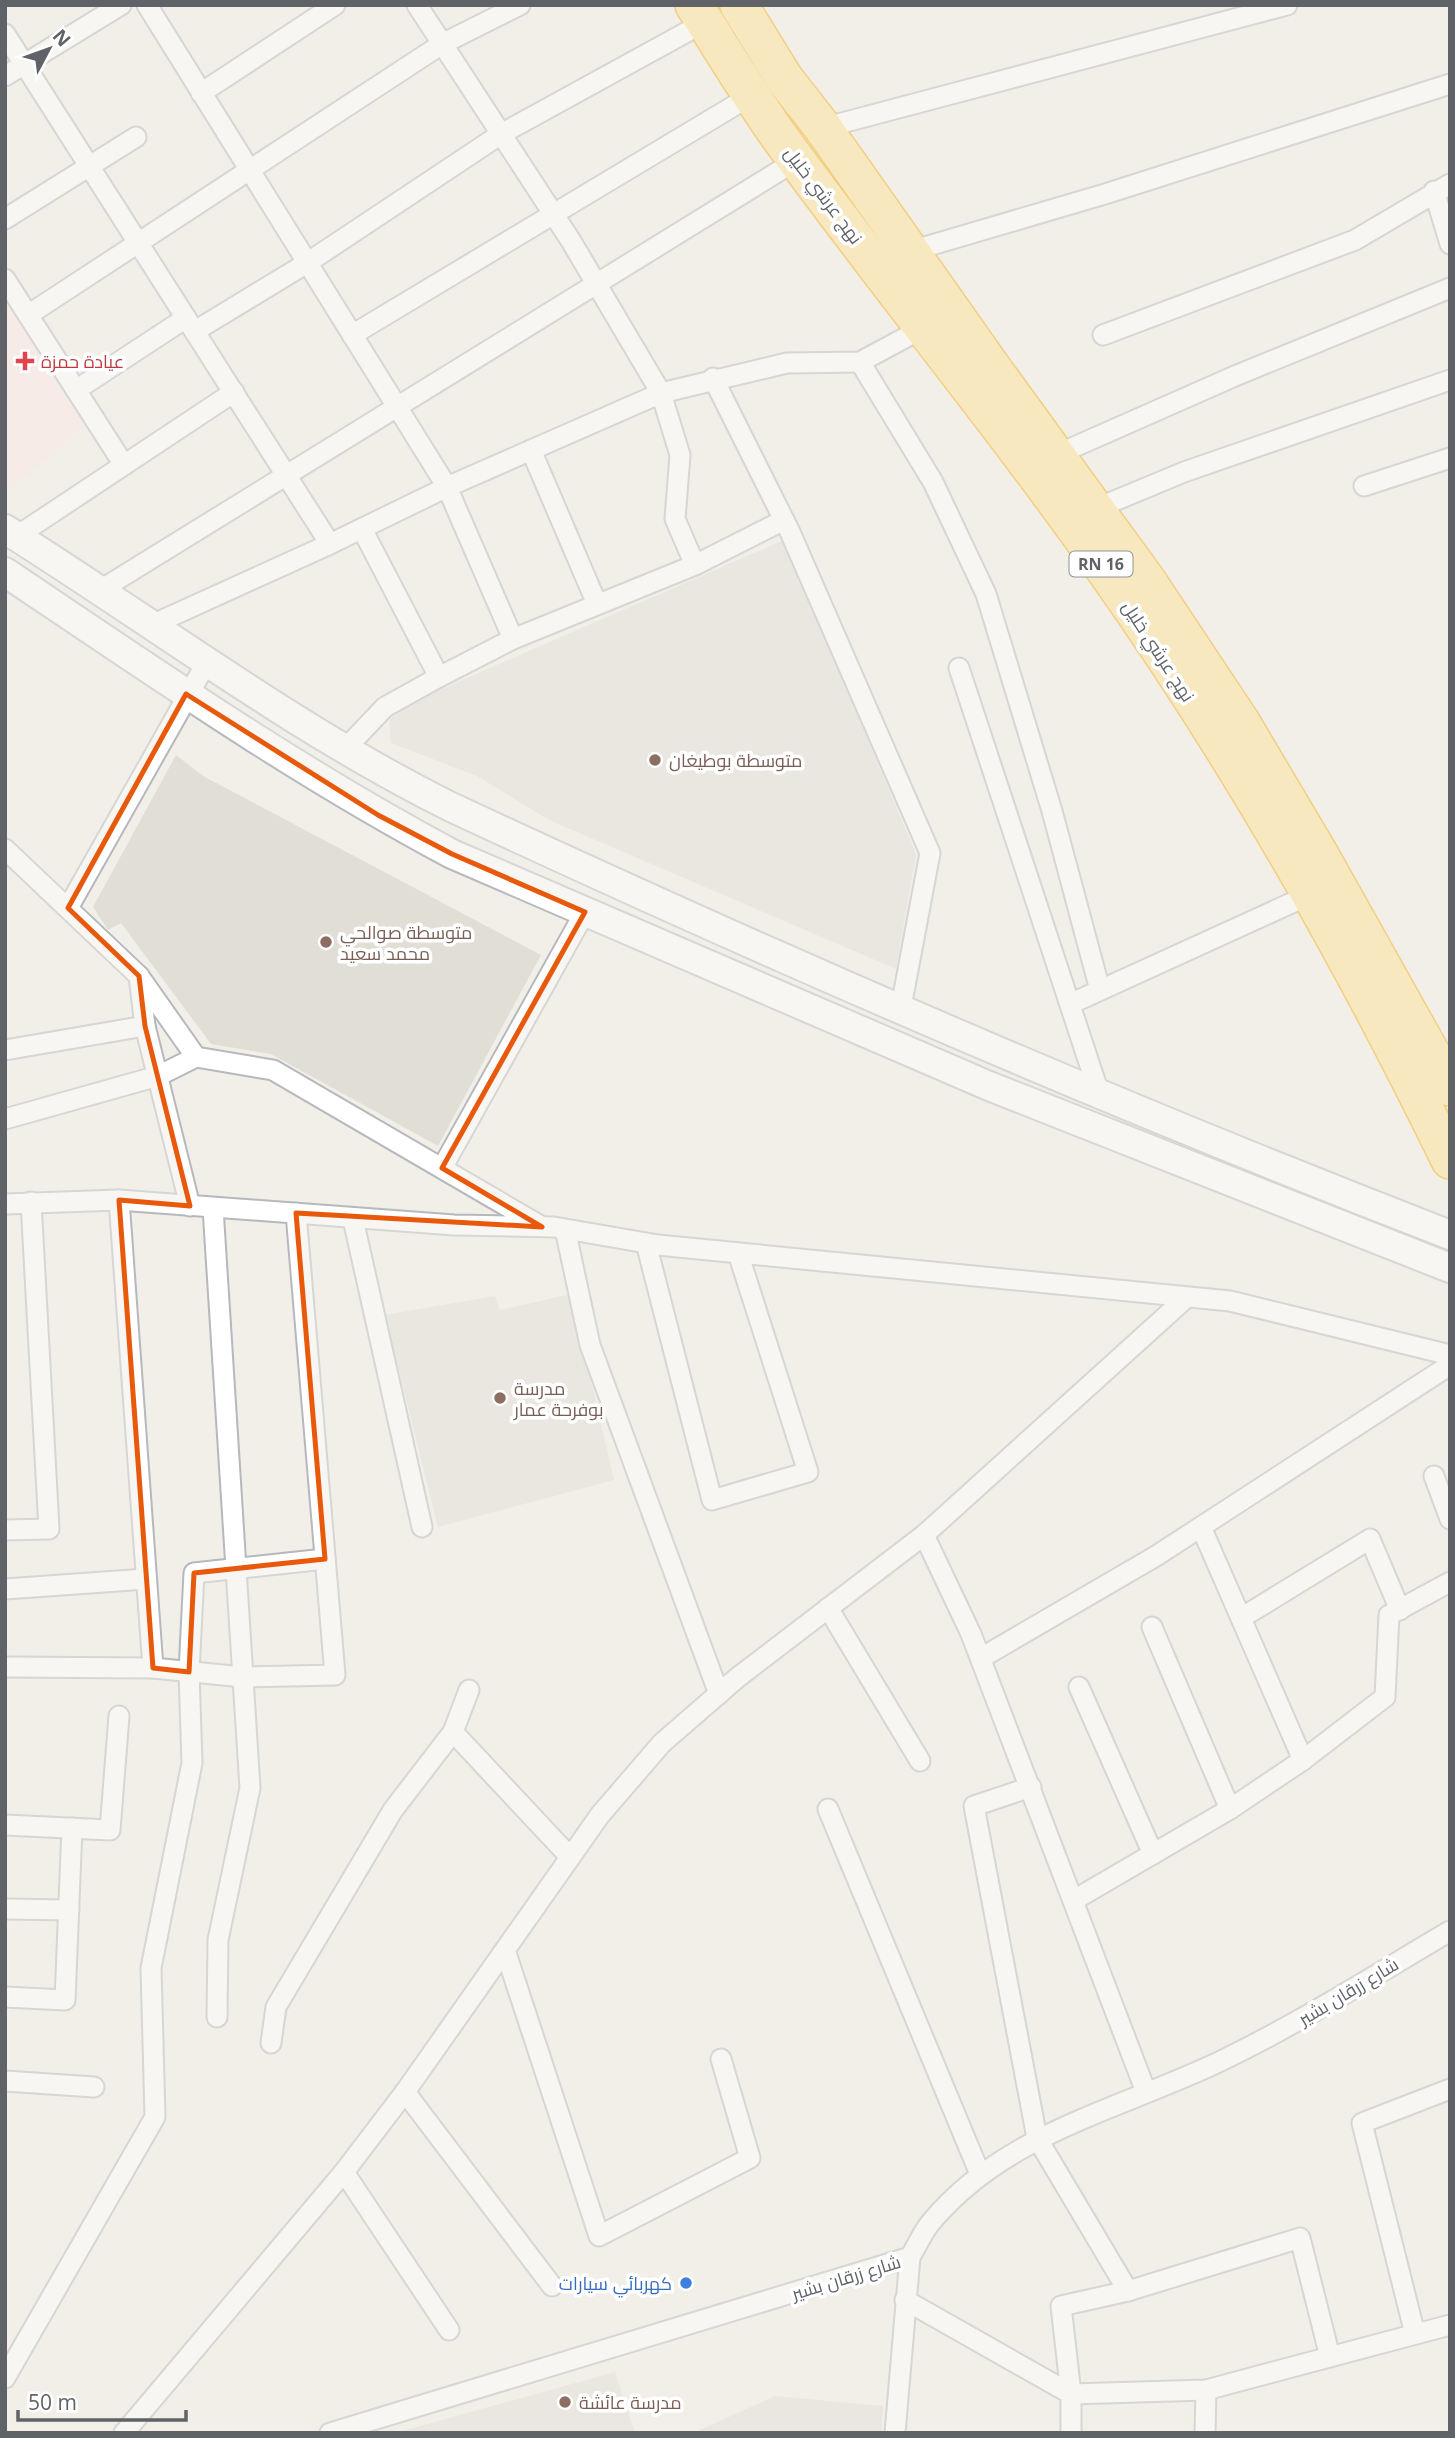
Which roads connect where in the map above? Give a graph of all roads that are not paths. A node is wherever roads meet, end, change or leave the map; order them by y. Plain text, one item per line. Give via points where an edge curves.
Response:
1 (121, 5) edge
2 (146, 5) edge
3 (335, 5) edge
4 (417, 5) edge
5 (520, 5) edge
6 (739, 5) edge
7 (1287, 5) edge
8 (699, 14) edge
9 (5, 34) edge
10 (442, 44) junction
11 (24, 64) junction
12 (5, 75) edge
13 (1450, 84) edge
14 (201, 93) junction
15 (752, 94) junction
16 (823, 128) junction
17 (501, 134) junction
18 (136, 137) dead end
19 (797, 160) junction
20 (89, 165) junction
21 (249, 169) junction
22 (1442, 187) edge
23 (552, 213) junction
24 (5, 219) edge
25 (139, 243) junction
26 (1450, 244) edge
27 (911, 251) junction
28 (307, 263) junction
29 (5, 279) edge
30 (596, 284) junction
31 (1450, 288) edge
32 (28, 315) junction
33 (190, 324) junction
34 (925, 327) junction
35 (352, 335) junction
36 (1103, 335) dead end
37 (860, 362) junction
38 (713, 378) junction
39 (1450, 380) edge
40 (76, 390) junction
41 (234, 392) junction
42 (661, 393) junction
43 (397, 407) junction
44 (531, 450) junction
45 (1056, 455) junction
46 (1450, 458) edge
47 (124, 465) junction
48 (287, 475) junction
49 (1364, 486) dead end
50 (447, 487) junction
51 (1095, 509) junction
52 (784, 520) junction
53 (362, 529) junction
54 (11, 533) edge
55 (330, 544) junction
56 (695, 565) junction
57 (5, 572) edge
58 (102, 589) junction
59 (597, 604) junction
60 (154, 624) junction
61 (513, 639) junction
62 (208, 660) junction
63 (959, 668) dead end
64 (439, 677) junction
65 (187, 694) junction
66 (345, 749) junction
67 (5, 849) edge
68 (1309, 895) junction
69 (68, 908) junction
70 (585, 912) junction
71 (139, 976) junction
72 (1100, 990) junction
73 (1070, 1004) junction
74 (901, 1007) junction
75 (145, 1026) junction
76 (5, 1050) edge
77 (196, 1057) junction
78 (158, 1076) junction
79 (1450, 1087) edge
80 (1099, 1093) junction
81 (5, 1119) edge
82 (1450, 1160) edge
83 (442, 1168) junction
84 (119, 1200) junction
85 (31, 1202) junction
86 (5, 1204) edge
87 (190, 1206) junction
88 (213, 1208) junction
89 (296, 1213) junction
90 (353, 1219) junction
91 (542, 1227) junction
92 (565, 1228) junction
93 (1450, 1235) edge
94 (646, 1243) junction
95 (738, 1253) junction
96 (1450, 1268) edge
97 (1186, 1297) junction
98 (1450, 1355) edge
99 (1450, 1365) edge
100 (1434, 1476) dead end
101 (1450, 1519) edge
102 (422, 1527) dead end
103 (1201, 1527) junction
104 (5, 1530) edge
105 (924, 1535) junction
106 (325, 1559) junction
107 (236, 1570) junction
108 (146, 1579) junction
109 (1450, 1583) edge
110 (5, 1588) edge
111 (828, 1608) junction
112 (1400, 1609) junction
113 (1241, 1618) junction
114 (1152, 1627) dead end
115 (981, 1658) junction
116 (5, 1667) edge
117 (153, 1668) junction
118 (189, 1672) junction
119 (243, 1677) junction
120 (1079, 1687) dead end
121 (470, 1690) dead end
122 (719, 1693) junction
123 (119, 1716) dead end
124 (453, 1732) junction
125 (1303, 1760) junction
126 (920, 1761) dead end
127 (1031, 1787) junction
128 (828, 1808) dead end
129 (1230, 1809) junction
130 (5, 1825) edge
131 (72, 1828) junction
132 (1153, 1854) junction
133 (570, 1857) junction
134 (1074, 1900) junction
135 (5, 1909) edge
136 (69, 1910) junction
137 (1450, 1931) edge
138 (505, 1950) junction
139 (5, 1997) edge
140 (218, 2017) dead end
141 (271, 2043) dead end
142 (721, 2059) dead end
143 (5, 2081) edge
144 (94, 2087) dead end
145 (1450, 2089) edge
146 (405, 2092) junction
147 (1146, 2092) junction
148 (1037, 2137) junction
149 (344, 2172) junction
150 (980, 2174) junction
151 (910, 2257) junction
152 (552, 2287) dead end
153 (1128, 2291) junction
154 (905, 2300) junction
155 (1450, 2325) edge
156 (449, 2330) dead end
157 (1415, 2334) junction
158 (1330, 2357) junction
159 (5, 2378) edge
160 (1206, 2390) junction
161 (1071, 2394) junction
162 (378, 2425) edge
163 (124, 2433) edge
164 (330, 2433) edge
165 (895, 2433) edge
166 (1071, 2433) edge
167 (1205, 2433) edge

1 - 11 street
2 - 14 street
3 - 14 street
4 - 10 street
5 - 10 street
6 - 16 highway, نهج عرشي خليل / RN 16 via 784,78
7 - 16 street
8 - 15 highway, نهج عرشي خليل / RN 16
8 - 17 street
9 - 11 street
10 - 17 street
10 - 21 street
11 - 12 street
11 - 20 street
13 - 27 street
14 - 21 street
15 - 19 highway, نهج عرشي خليل / RN 16
15 - 23 street
16 - 27 highway, نهج عرشي خليل / RN 16
17 - 23 street
17 - 28 street
18 - 20 street
19 - 30 street
19 - 34 highway, نهج عرشي خليل / RN 16
20 - 24 street
20 - 25 street
21 - 25 street
21 - 28 street
22 - 26 street
22 - 36 street via 1354,240
23 - 30 street
23 - 35 street
25 - 32 street
25 - 33 street
27 - 45 highway, نهج عرشي خليل / RN 16
28 - 33 street
28 - 35 street
29 - 32 street
30 - 42 street
30 - 43 street
31 - 45 street
32 - 40 street
33 - 40 street
33 - 41 street
34 - 37 street
34 - 68 highway, نهج عرشي خليل / RN 16 via 1104,568 1221,746
35 - 43 street
37 - 38 street via 787,363
37 - 72 street via 933,482 986,594
38 - 42 street
38 - 52 street
39 - 51 street via 1184,472
40 - 47 street
41 - 47 street
41 - 48 street
42 - 44 street
42 - 56 street via 680,455 675,519
43 - 48 street
43 - 50 street
44 - 50 street
44 - 59 street
45 - 51 highway, نهج عرشي خليل / RN 16
46 - 49 street
47 - 54 street
48 - 55 street
48 - 58 street
50 - 53 street
50 - 61 street
51 - 79 highway, نهج عرشي خليل / RN 16 via 1241,722
52 - 56 street
52 - 74 street via 930,853
53 - 55 street
53 - 64 street
54 - 58 street
55 - 60 street
56 - 59 street
57 - 65 street
58 - 60 street
59 - 61 street
60 - 62 street
61 - 64 street
62 - 65 street
62 - 66 street
63 - 73 street
64 - 66 street via 385,707
65 - 69 street
65 - 70 street via 379,815 452,854
66 - 74 street via 397,780 533,845
67 - 69 street
68 - 72 street
68 - 82 highway, نهج عرشي خليل / RN 16 via 1400,1057
69 - 71 street
70 - 83 street
70 - 96 street via 989,1086
71 - 75 street
71 - 77 street
72 - 73 street
73 - 80 street
74 - 80 street
75 - 76 street
75 - 78 street
77 - 78 street
77 - 83 street via 273,1070
78 - 81 street
78 - 87 street
80 - 93 street
83 - 91 street
84 - 85 street
84 - 87 street
84 - 108 street
85 - 86 street
85 - 104 street via 49,1529
87 - 88 street
88 - 89 street
88 - 107 street
89 - 90 street
89 - 106 street
90 - 91 street
90 - 102 street
91 - 92 street
92 - 94 street
92 - 122 street via 590,1345
94 - 95 street
94 - 95 street via 712,1500 808,1472
95 - 97 street
97 - 98 street via 1230,1301
97 - 105 street
99 - 103 street
100 - 101 street
103 - 113 street
103 - 115 street
105 - 111 street
105 - 115 street
106 - 107 street
106 - 119 street via 335,1675
107 - 118 street via 194,1573
107 - 119 street
108 - 110 street
108 - 117 street
109 - 112 street
111 - 122 street
111 - 126 street
112 - 113 street via 1370,1539
112 - 125 street via 1389,1615 1385,1697
113 - 125 street
114 - 129 street
115 - 127 street
116 - 117 street
117 - 118 street
118 - 119 street
118 - 159 street via 192,1763 151,1968 155,2117
119 - 140 street via 250,1788 218,1940
120 - 132 street
121 - 124 street
122 - 133 street via 662,1743
123 - 131 street via 110,1830
124 - 133 street
124 - 141 street via 393,1810 276,2007
125 - 129 street
127 - 134 street
127 - 148 street via 974,1806
128 - 150 street
129 - 132 street
130 - 131 street
131 - 136 street
132 - 134 street
133 - 138 street
134 - 147 street
135 - 136 street
136 - 139 street via 65,2000
137 - 147 street, شارع زرقان بشير via 1302,2020
138 - 142 street via 599,2236 750,2158
138 - 146 street
143 - 144 street
145 - 157 street via 1362,2123
146 - 149 street
146 - 152 street
147 - 148 street, شارع زرقان بشير
148 - 150 street, شارع زرقان بشير
148 - 153 street
149 - 156 street
149 - 163 street
150 - 151 street, شارع زرقان بشير via 931,2222
151 - 154 street
151 - 162 street, شارع زرقان بشير
153 - 158 street via 1300,2238
153 - 161 street via 1061,2306
154 - 161 street
154 - 165 street
155 - 157 street
157 - 158 street
158 - 160 street
160 - 161 street
160 - 167 street
161 - 166 street
162 - 164 street, شارع زرقان بشير

